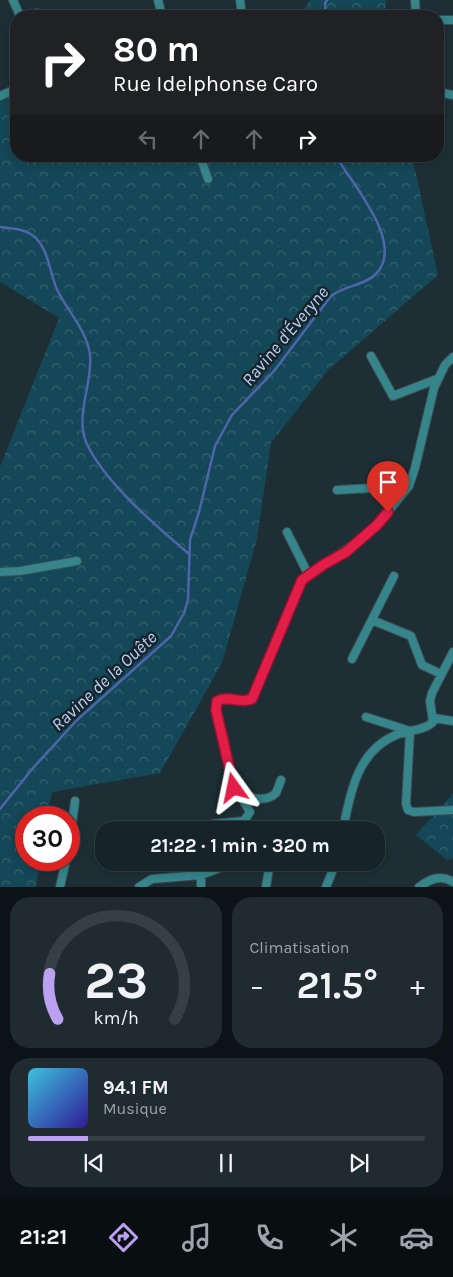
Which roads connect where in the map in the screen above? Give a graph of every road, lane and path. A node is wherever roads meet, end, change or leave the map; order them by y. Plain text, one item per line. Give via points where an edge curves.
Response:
1 (202, 162) edge
2 (208, 179) dead end
3 (371, 356) dead end
4 (453, 357) edge
5 (437, 379) junction
6 (409, 486) junction
7 (337, 490) dead end
8 (288, 532) dead end
9 (77, 561) dead end
10 (0, 572) edge
11 (308, 574) junction
12 (394, 576) dead end
13 (372, 620) junction
14 (453, 652) edge
15 (352, 659) dead end
16 (441, 674) junction
17 (366, 717) dead end
18 (434, 718) junction
19 (453, 721) edge
20 (410, 731) junction
21 (281, 780) dead end
22 (234, 788) junction
23 (75, 801) dead end
24 (74, 806) edge
25 (453, 810) edge
26 (244, 821) edge
27 (345, 821) edge
28 (64, 871) edge
29 (211, 871) edge
30 (269, 871) edge
31 (332, 871) edge
32 (201, 875) junction
33 (453, 882) edge
34 (60, 887) edge
35 (139, 887) edge
36 (202, 887) edge
37 (266, 887) edge
38 (326, 887) edge
39 (419, 887) edge

1 - 2 street
3 - 5 street via 394,396
4 - 5 street
5 - 6 street
6 - 7 street
6 - 11 street via 362,539
8 - 11 street
9 - 10 street
11 - 22 street via 298,586 256,694 244,702 217,701
12 - 13 street
13 - 15 street
13 - 16 street via 411,636 422,665
14 - 16 street
16 - 18 street via 430,701
17 - 20 street
18 - 19 street
18 - 20 street via 430,725
20 - 25 street via 408,810
20 - 27 street via 382,743 365,762 352,785
21 - 22 street via 276,793 268,798 245,796
22 - 26 street via 247,804 250,816
23 - 24 street
28 - 34 street
29 - 32 street
30 - 37 street
31 - 38 street
32 - 35 street via 152,879
32 - 36 street
33 - 39 street via 434,878

